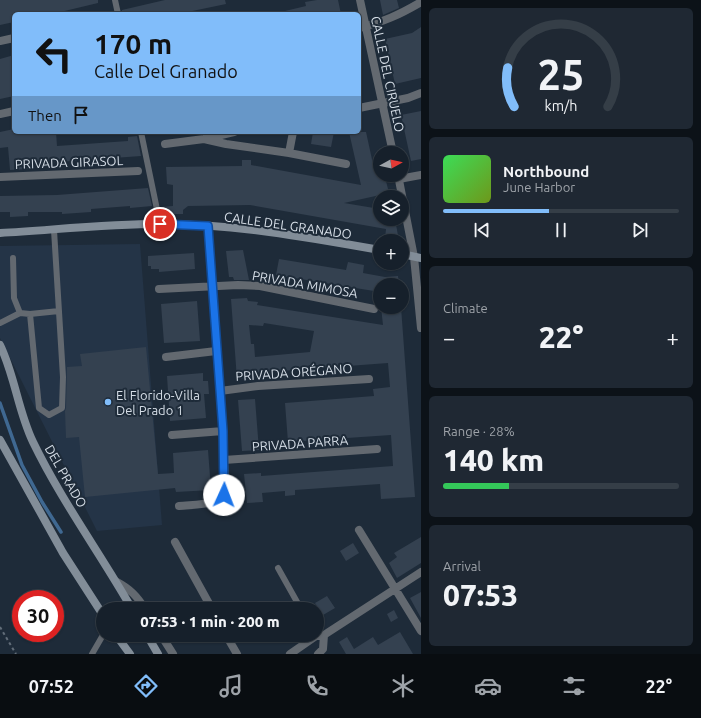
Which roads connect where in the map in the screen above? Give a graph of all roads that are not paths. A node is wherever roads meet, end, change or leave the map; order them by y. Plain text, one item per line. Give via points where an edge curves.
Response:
1 (115, 0) edge
2 (360, 0) edge
3 (421, 2) edge
4 (118, 12) edge
5 (361, 12) edge
6 (361, 14) edge
7 (362, 27) edge
8 (12, 38) edge
9 (0, 41) edge
10 (421, 93) edge
11 (381, 104) junction
12 (361, 108) edge
13 (12, 111) edge
14 (0, 114) edge
15 (141, 134) edge
16 (225, 134) edge
17 (293, 134) edge
18 (204, 139) junction
19 (165, 144) dead end
20 (391, 146) edge
21 (289, 153) junction
22 (346, 164) dead end
23 (138, 171) dead end
24 (421, 175) edge
25 (409, 176) edge
26 (0, 177) edge
27 (400, 182) edge
28 (160, 224) junction
29 (208, 226) junction
30 (54, 230) junction
31 (0, 234) edge
32 (373, 249) edge
33 (418, 257) edge
34 (13, 258) dead end
35 (211, 286) junction
36 (159, 288) dead end
37 (419, 293) edge
38 (373, 309) edge
39 (59, 311) junction
40 (20, 313) junction
41 (30, 314) junction
42 (0, 323) edge
43 (421, 328) edge
44 (0, 345) edge
45 (216, 351) junction
46 (166, 357) dead end
47 (370, 379) dead end
48 (220, 391) junction
49 (223, 431) junction
50 (172, 436) dead end
51 (0, 440) edge
52 (377, 449) dead end
53 (224, 460) junction
54 (179, 506) dead end
55 (360, 530) dead end
56 (175, 542) dead end
57 (278, 568) dead end
58 (421, 572) edge
59 (117, 582) junction
60 (394, 589) junction
61 (128, 602) edge
62 (141, 602) edge
63 (208, 602) edge
64 (297, 602) edge
65 (96, 604) edge
66 (324, 631) edge
67 (421, 631) edge
68 (99, 642) edge
69 (121, 642) edge
70 (151, 642) edge
71 (166, 642) edge
72 (230, 642) edge
73 (308, 642) edge
74 (320, 642) edge
75 (323, 652) edge
76 (92, 654) edge
77 (130, 654) edge
78 (158, 654) edge
79 (173, 654) edge
80 (237, 654) edge
81 (290, 654) edge

1 - 4 lane
2 - 5 street, CALLE DEL CIRUELO
3 - 7 street via 394,18
6 - 7 street, CALLE DEL CIRUELO
7 - 11 street, CALLE DEL CIRUELO
8 - 9 street
10 - 11 street
11 - 12 street
11 - 20 street, CALLE DEL CIRUELO
13 - 14 street
15 - 28 lane
16 - 18 street
17 - 21 street
18 - 19 street
18 - 21 street via 251,149
21 - 22 street
23 - 26 street, PRIVADA GIRASOL
24 - 25 street
27 - 33 street
28 - 29 main road, CALLE DEL GRANADO
28 - 30 main road, CALLE DEL GRANADO
29 - 32 main road, CALLE DEL GRANADO via 287,234
29 - 35 street
30 - 31 main road, CALLE DEL GRANADO
30 - 39 lane
33 - 37 street
34 - 40 lane via 14,298
35 - 36 street, PRIVADA MIMOSA
35 - 38 street, PRIVADA MIMOSA via 260,286
35 - 45 street
37 - 43 street
39 - 41 lane
39 - 41 lane via 62,408 49,415 39,408
40 - 41 lane
40 - 42 lane
44 - 59 main road, DEL PRADO via 32,441 47,470
45 - 46 street
45 - 48 street
47 - 48 street, PRIVADA ORÉGANO
48 - 49 street
49 - 50 street
49 - 53 street
51 - 65 main road via 63,553
52 - 53 street, PRIVADA PARRA
53 - 54 street via 224,495 218,501
55 - 60 street
56 - 63 street
57 - 64 lane
58 - 60 street
59 - 61 main road, DEL PRADO
59 - 62 street via 130,589
60 - 66 street
60 - 67 street
68 - 76 lane
69 - 77 main road
70 - 78 main road
71 - 79 street
72 - 80 street
73 - 81 street
74 - 75 street

